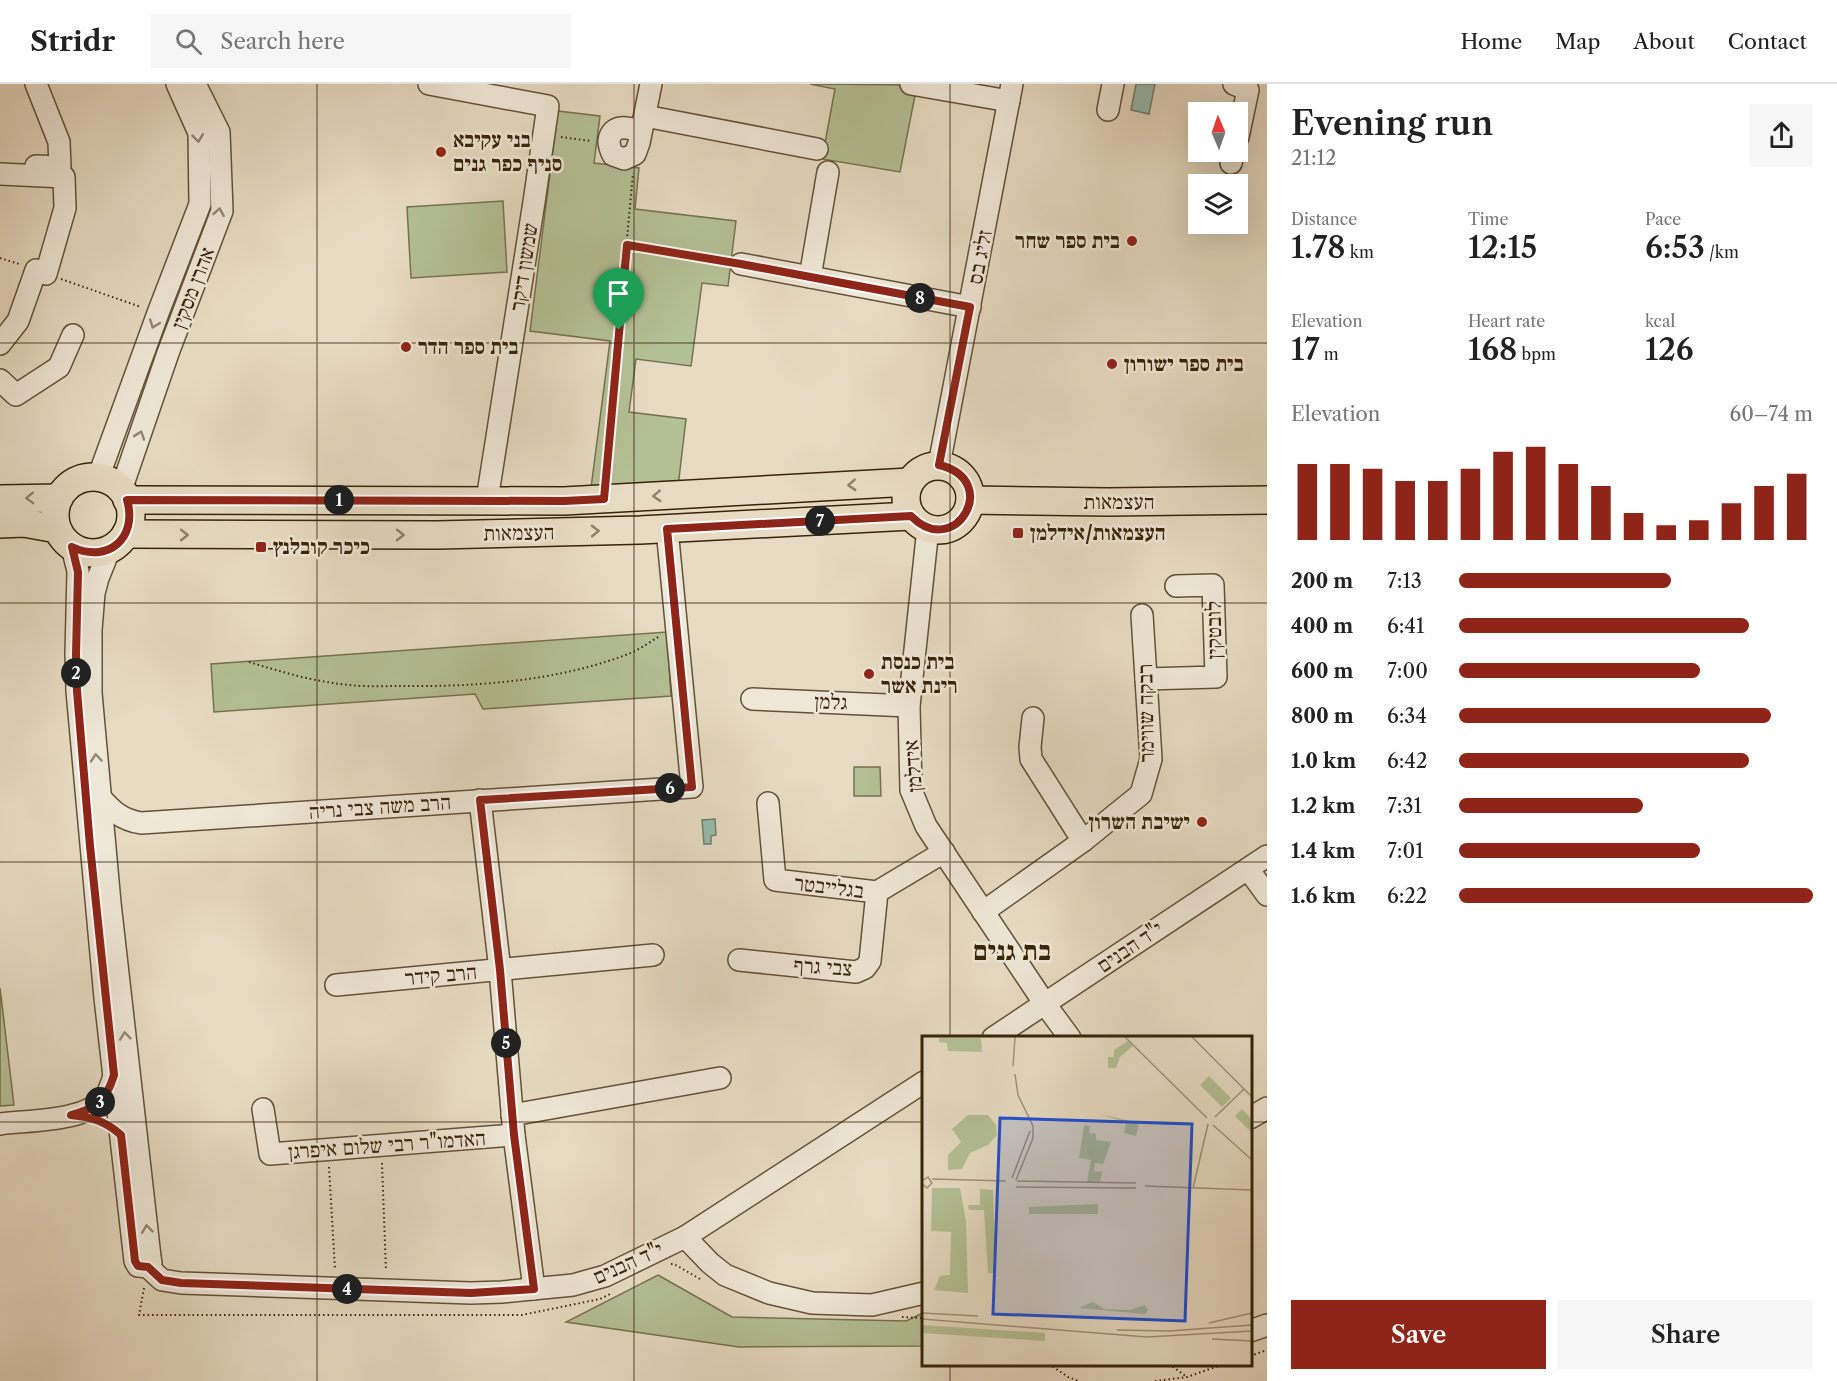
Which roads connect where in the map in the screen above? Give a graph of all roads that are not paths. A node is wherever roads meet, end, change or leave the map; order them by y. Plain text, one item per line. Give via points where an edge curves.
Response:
1 (36, 84) edge
2 (177, 84) edge
3 (195, 84) edge
4 (429, 84) edge
5 (651, 84) edge
6 (911, 84) edge
7 (1113, 84) edge
8 (1234, 84) edge
9 (1011, 93) edge
10 (1245, 102) edge
11 (1108, 110) dead end
12 (642, 125) junction
13 (817, 149) dead end
14 (0, 166) edge
15 (828, 172) dead end
16 (0, 174) edge
17 (741, 264) road end
18 (810, 277) junction
19 (970, 307) junction
20 (73, 335) dead end
21 (0, 344) edge
22 (0, 380) edge
23 (939, 465) junction
24 (910, 482) junction
25 (115, 489) junction
26 (59, 498) junction
27 (0, 499) edge
28 (487, 500) junction
29 (970, 500) junction
30 (1267, 500) edge
31 (920, 522) junction
32 (0, 524) edge
33 (667, 529) junction
34 (65, 538) junction
35 (118, 541) junction
36 (1176, 586) dead end
37 (1142, 615) dead end
38 (1146, 679) junction
39 (752, 699) dead end
40 (909, 705) junction
41 (1033, 718) dead end
42 (100, 797) junction
43 (480, 800) junction
44 (768, 803) dead end
45 (141, 823) junction
46 (1083, 841) junction
47 (944, 852) junction
48 (1267, 856) edge
49 (106, 862) junction
50 (1248, 868) junction
51 (876, 892) junction
52 (1267, 895) edge
53 (983, 912) junction
54 (653, 955) dead end
55 (739, 960) dead end
56 (500, 970) junction
57 (336, 985) dead end
58 (1045, 1004) junction
59 (996, 1036) edge
60 (1069, 1036) edge
61 (114, 1075) junction
62 (720, 1078) dead end
63 (922, 1084) edge
64 (1267, 1108) edge
65 (263, 1109) dead end
66 (71, 1115) junction
67 (1252, 1117) edge
68 (0, 1124) edge
69 (513, 1125) junction
70 (121, 1135) junction
71 (685, 1237) junction
72 (148, 1267) junction
73 (534, 1289) junction
74 (922, 1293) edge
75 (1267, 1325) edge
76 (1252, 1331) edge

1 - 14 street via 59,142 60,167
2 -> 25 street, אהרן מסקין via 199,133 200,204 158,313
25 -> 3 street, אהרן מסקין via 222,211 219,132
4 - 28 street, שמשון דיקר via 548,106
5 - 12 street
6 - 9 street
7 - 11 street
8 - 10 street via 1248,90
9 - 19 street, זליג בס
12 - 12 street via 635,154 624,159 613,156 609,143 612,133 622,127
12 - 13 street
15 - 18 street
16 - 21 street via 64,177 65,208 18,321
17 - 18 street
18 - 19 street
19 - 23 street, זליג בס
20 - 22 street via 59,367 16,395
23 - 24 main road via 920,471
23 - 29 main road via 960,473 967,482
24 -> 28 main road, העצמאות via 564,501
24 - 31 main road via 905,497
25 - 26 main road via 86,478 75,482
25 - 28 main road, העצמאות
25 - 35 main road via 130,511 130,523
26 -> 27 main road
26 - 34 main road via 55,519
29 - 30 main road, העצמאות
29 - 31 main road via 966,514 949,528 938,530
31 - 33 main road, העצמאות
31 - 40 street, אידלמן
32 - 34 main road via 24,523
35 -> 33 main road, העצמאות
33 - 43 street, הרב משה צבי נריה via 692,787
34 - 35 main road via 83,552 95,553
34 - 61 street via 78,572 79,712
42 -> 35 street via 92,693 92,612 98,578
36 - 38 street, לובטקין via 1213,585 1215,677
37 - 38 street, רבקה שווימר
38 - 46 street, רבקה שווימר via 1151,759 1141,794
39 - 40 street, גלמן
40 - 47 street, אידלמן via 911,790 926,826
41 - 46 street via 1031,759
42 - 45 street, הרב משה צבי נריה via 119,816
42 - 49 street
43 - 45 street, הרב משה צבי נריה
43 - 56 street
44 - 51 street, בגלייבטר via 775,880
45 - 49 street via 117,839
46 - 53 street, רבקה שווימר
47 - 51 street, בגלייבטר
47 - 53 street, אידלמן
48 - 50 street, י"ד הבנים
72 -> 49 street via 151,1263
50 - 52 street
50 - 58 street, י"ד הבנים
51 - 55 street, צבי גרף via 870,961 865,968 856,972
53 - 58 street, אידלמן
54 - 56 street, הרב קידר
56 - 57 street, הרב קידר
56 - 69 street
58 - 59 street, י"ד הבנים
58 - 60 street, אידלמן
61 - 66 street via 103,1099 88,1110
61 - 70 street
62 - 69 street, האדמו"ר רבי שלום איפרגן
63 - 71 street, י"ד הבנים
64 - 67 street
65 - 69 street, האדמו"ר רבי שלום איפרגן via 270,1154 381,1145
66 - 68 street
66 - 70 street via 103,1121
69 - 73 street
70 - 72 street via 135,1261 138,1266
71 - 73 street, י"ד הבנים via 605,1276 573,1285
71 - 74 street via 725,1275 769,1293 812,1303 872,1305
72 - 73 street, י"ד הבנים via 162,1280 181,1283 482,1293
75 - 76 street

